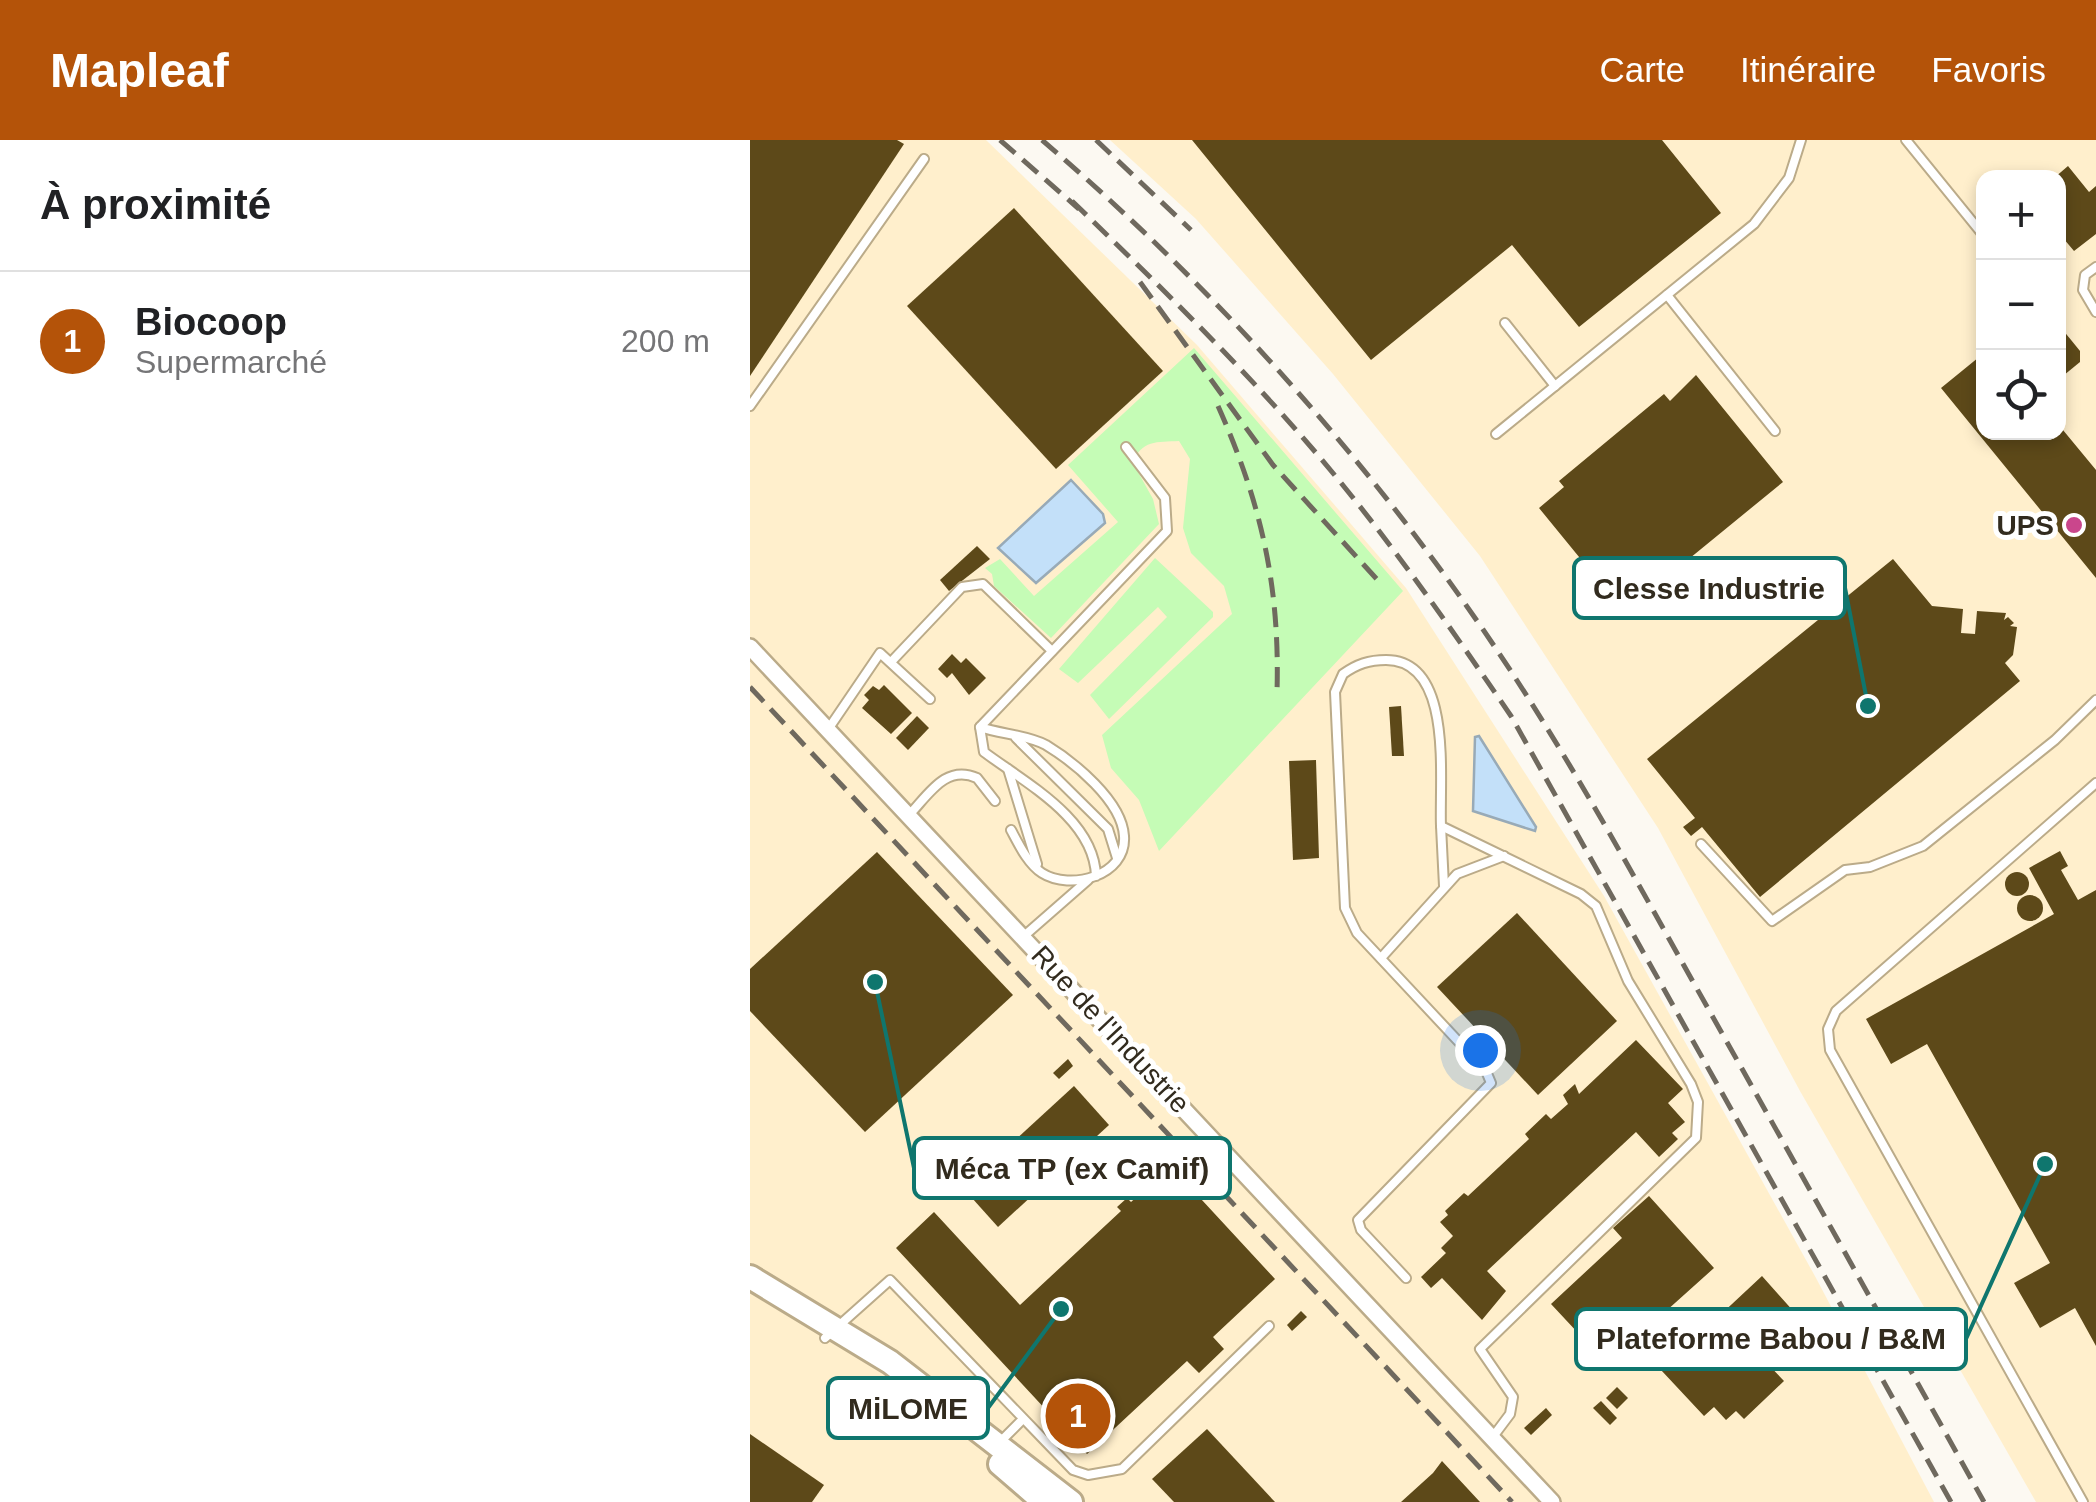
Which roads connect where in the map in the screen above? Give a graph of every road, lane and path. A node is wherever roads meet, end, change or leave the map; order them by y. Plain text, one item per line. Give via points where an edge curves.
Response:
1 (1801, 140) edge
2 (1906, 140) edge
3 (924, 159) dead end
4 (1976, 226) edge
5 (2096, 267) edge
6 (1667, 294) junction
7 (2096, 312) edge
8 (1504, 323) dead end
9 (1555, 386) junction
10 (750, 406) edge
11 (1774, 431) dead end
12 (1496, 434) dead end
13 (1126, 446) dead end
14 (750, 647) edge
15 (1052, 650) junction
16 (891, 662) junction
17 (930, 699) dead end
18 (2096, 700) edge
19 (980, 727) junction
20 (829, 728) junction
21 (1016, 738) junction
22 (1008, 769) junction
23 (2096, 784) edge
24 (995, 800) dead end
25 (910, 814) junction
26 (1442, 826) junction
27 (1011, 830) dead end
28 (1701, 844) dead end
29 (1504, 856) junction
30 (1117, 858) junction
31 (1041, 873) junction
32 (1093, 877) junction
33 (1444, 888) junction
34 (1024, 936) junction
35 (1381, 958) junction
36 (750, 1277) edge
37 (1406, 1278) dead end
38 (750, 1293) edge
39 (1269, 1326) dead end
40 (829, 1332) junction
41 (1023, 1419) junction
42 (1492, 1438) junction
43 (994, 1448) junction
44 (1036, 1502) edge
45 (1044, 1502) edge
46 (1071, 1502) edge
47 (1552, 1502) edge
48 (2082, 1502) edge

1 - 6 lane via 1770,208
2 - 4 lane
3 - 10 lane
5 - 7 lane via 2082,290
6 - 9 lane
6 - 11 lane
8 - 9 lane
9 - 12 lane
13 - 15 lane via 1165,498 1167,531
14 - 20 street, Rue de l'Industrie
15 - 16 lane via 983,584 962,587
15 - 19 lane
16 - 17 lane
16 - 20 lane via 880,653
18 - 28 lane via 1923,846 1844,870 1772,920
19 - 21 lane
19 - 22 lane via 984,752
20 - 25 street, Rue de l'Industrie
21 - 30 lane via 1108,829
21 - 30 lane via 1042,742 1103,795 1124,836
22 - 31 lane
22 - 32 lane via 1091,842
23 - 48 lane via 1836,1011 1828,1028 1830,1050
24 - 25 lane via 977,778 954,773
25 - 34 street, Rue de l'Industrie
26 - 29 lane
26 - 33 lane
26 - 35 lane via 1432,690 1410,665 1357,664 1344,674 1333,712 1345,908
27 - 31 lane
29 - 33 lane via 1457,874
29 - 42 lane via 1596,906 1628,981 1698,1102 1696,1138 1480,1348 1513,1397 1510,1414
30 - 32 lane
31 - 32 lane via 1061,881
32 - 34 lane
33 - 35 lane
34 - 42 street, Rue de l'Industrie
35 - 37 lane via 1490,1083 1358,1220
36 - 40 main road
38 - 40 main road
39 - 41 lane via 1122,1469 1088,1476 1073,1470
40 - 41 lane via 890,1280
40 - 43 main road
41 - 43 lane
42 - 47 street, Rue de l'Industrie
43 - 44 street
43 - 45 main road
43 - 46 main road

